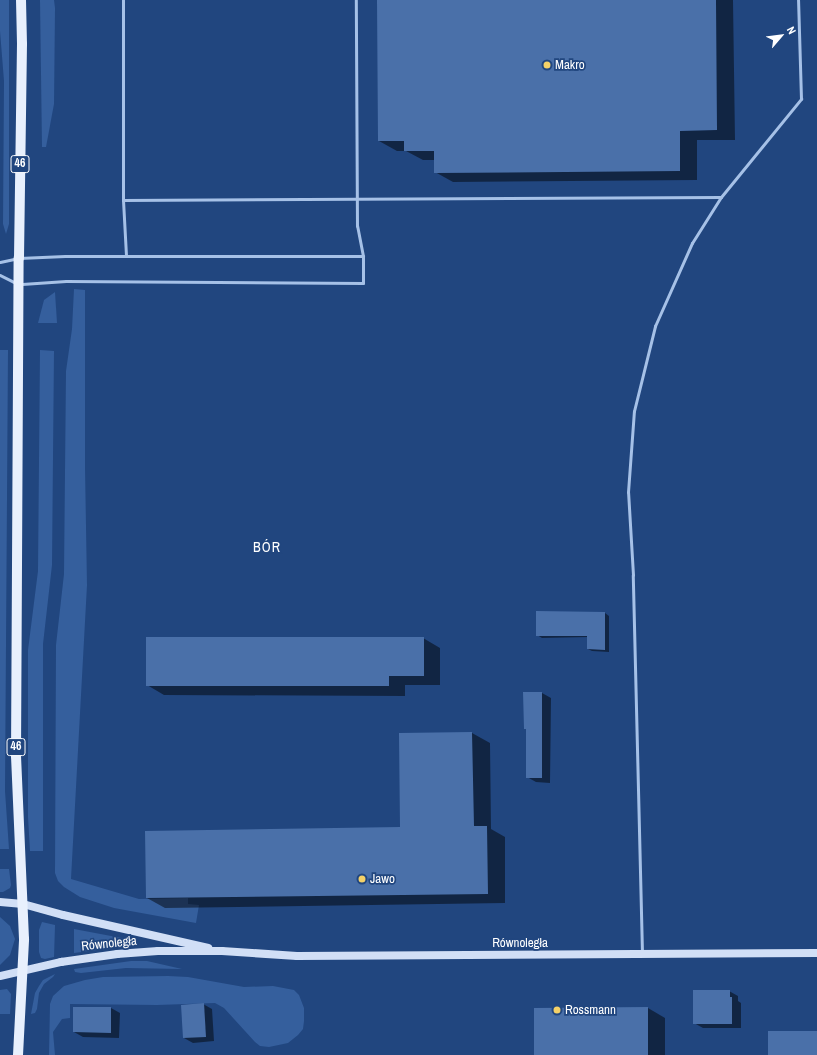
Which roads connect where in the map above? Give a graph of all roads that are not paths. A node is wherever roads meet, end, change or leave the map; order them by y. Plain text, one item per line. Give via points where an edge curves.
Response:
1 (21, 0) edge
2 (123, 0) edge
3 (356, 0) edge
4 (798, 0) edge
5 (721, 196) junction
6 (357, 199) junction
7 (123, 200) junction
8 (126, 256) junction
9 (363, 256) junction
10 (19, 258) junction
11 (0, 262) edge
12 (0, 275) edge
13 (19, 284) junction
14 (0, 902) edge
15 (23, 904) junction
16 (222, 951) junction
17 (817, 953) edge
18 (642, 955) junction
19 (23, 971) junction
20 (0, 976) edge
21 (18, 1055) edge

1 - 10 main road, 46
2 - 7 lane
3 - 6 lane
4 - 5 lane via 801,99
5 - 6 lane
5 - 18 lane via 692,243 655,326 634,410 628,492 633,575
6 - 7 lane
6 - 9 lane via 357,226
7 - 8 lane
8 - 9 lane
8 - 10 lane
9 - 13 lane via 363,282 66,281
10 - 11 lane
10 - 13 main road, 46
12 - 13 lane
13 - 15 main road, 46 via 16,756
14 - 15 street, Równoległa
15 - 16 street, Równoległa
15 - 19 main road, 46
16 - 18 street, Równoległa via 297,956
16 - 19 street, Równoległa via 116,954 61,962
17 - 18 street, Równoległa
19 - 20 street, Równoległa
19 - 21 main road, 46

